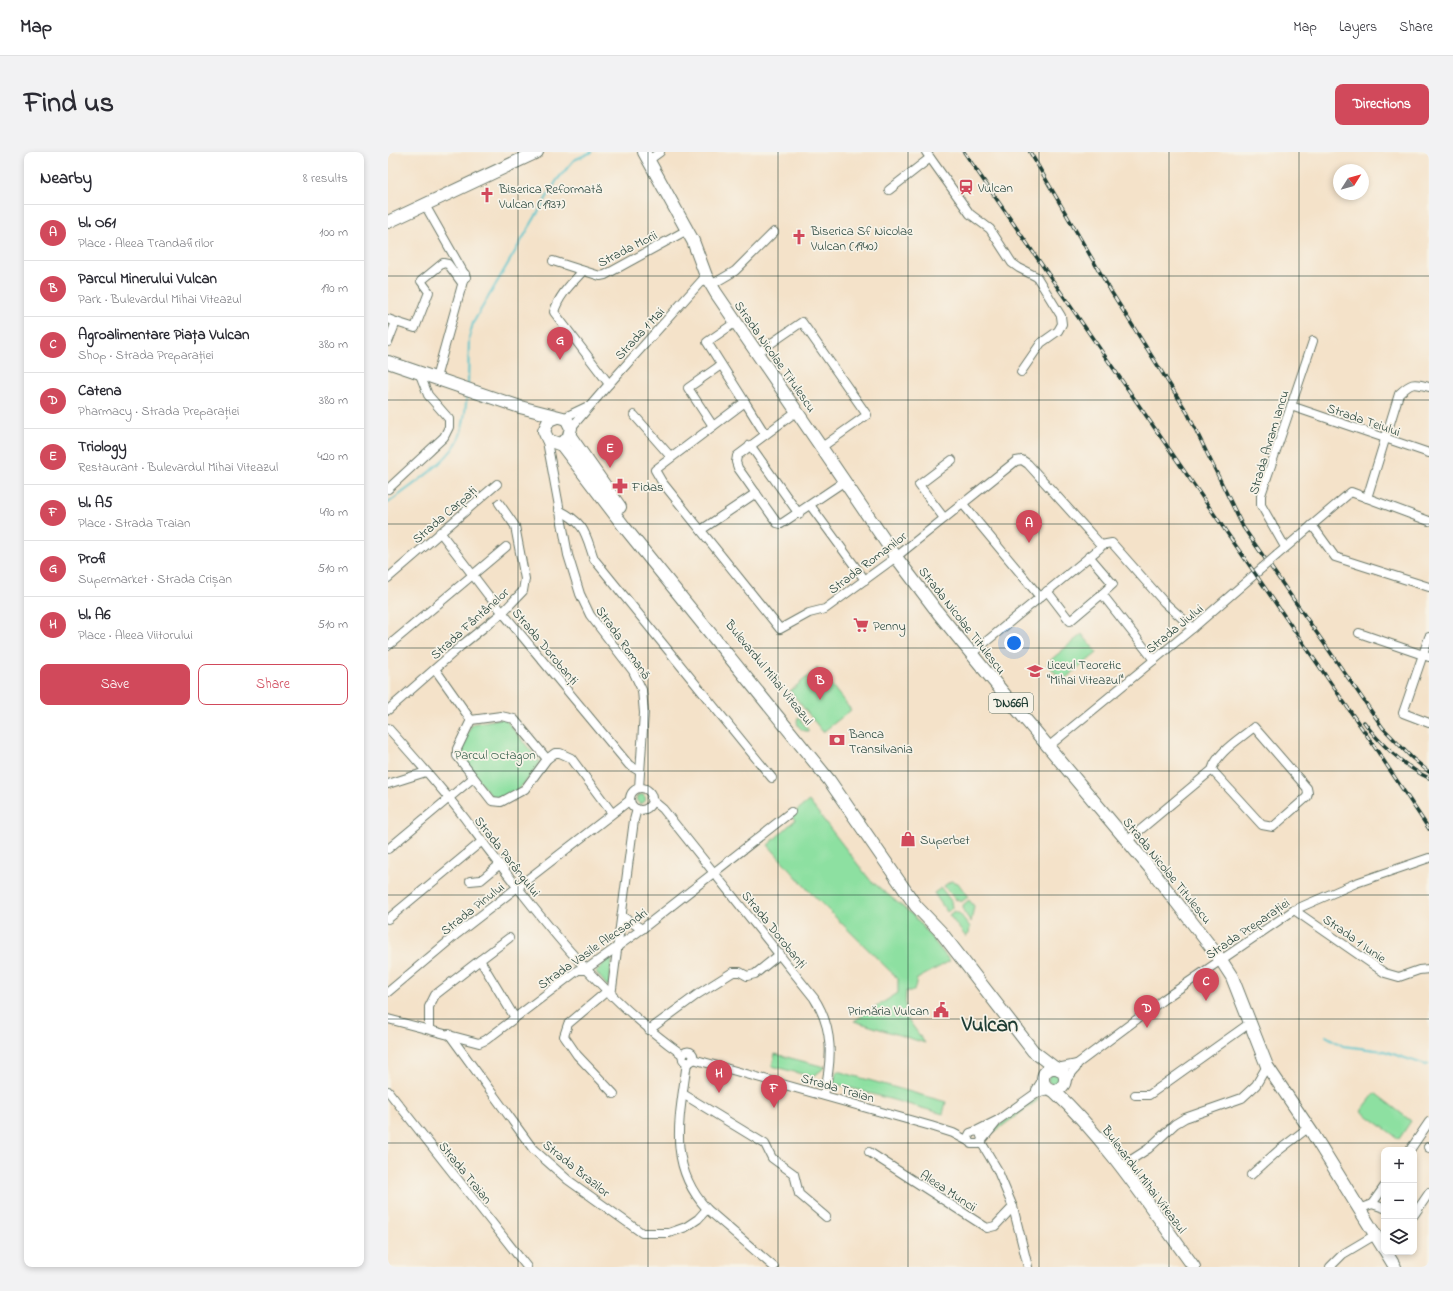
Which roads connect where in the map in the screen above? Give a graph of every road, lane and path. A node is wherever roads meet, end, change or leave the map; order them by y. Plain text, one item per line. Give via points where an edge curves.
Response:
1 (537, 152) edge
2 (660, 152) edge
3 (928, 155) edge
4 (646, 156) edge
5 (889, 190) dead end
6 (425, 205) junction
7 (388, 222) edge
8 (687, 230) junction
9 (774, 232) dead end
10 (553, 261) dead end
11 (583, 271) junction
12 (464, 278) junction
13 (709, 280) junction
14 (392, 321) edge
15 (736, 322) junction
16 (1313, 341) dead end
17 (388, 342) edge
18 (758, 353) junction
19 (388, 362) edge
20 (721, 365) junction
21 (419, 372) junction
22 (1021, 372) dead end
23 (436, 378) junction
24 (609, 384) junction
25 (1429, 387) edge
26 (745, 402) junction
27 (589, 406) junction
28 (1291, 406) junction
29 (520, 407) junction
30 (797, 411) junction
31 (634, 415) dead end
32 (560, 417) junction
33 (713, 426) junction
34 (545, 434) junction
35 (765, 434) junction
36 (565, 438) junction
37 (1386, 440) junction
38 (750, 445) junction
39 (822, 447) junction
40 (1429, 454) edge
41 (549, 457) junction
42 (671, 457) junction
43 (952, 460) dead end
44 (845, 481) junction
45 (497, 484) dead end
46 (388, 489) edge
47 (756, 493) junction
48 (1367, 498) junction
49 (499, 503) dead end
50 (962, 503) junction
51 (810, 505) junction
52 (559, 510) junction
53 (799, 514) junction
54 (944, 518) junction
55 (1429, 521) edge
56 (1312, 525) junction
57 (701, 530) junction
58 (440, 532) junction
59 (1101, 545) junction
60 (506, 547) dead end
61 (1285, 547) junction
62 (1089, 556) junction
63 (896, 557) junction
64 (473, 574) junction
65 (388, 578) edge
66 (865, 580) junction
67 (1429, 587) edge
68 (1046, 591) junction
69 (1102, 594) junction
70 (1040, 597) junction
71 (502, 613) junction
72 (1193, 628) junction
73 (1359, 633) dead end
74 (1429, 638) edge
75 (388, 646) edge
76 (971, 654) junction
77 (1426, 655) edge
78 (1154, 660) junction
79 (435, 669) junction
80 (388, 710) edge
81 (471, 720) junction
82 (1429, 723) edge
83 (388, 728) edge
84 (1048, 747) junction
85 (547, 759) junction
86 (1212, 770) junction
87 (639, 771) junction
88 (426, 772) junction
89 (473, 778) junction
90 (772, 778) dead end
91 (388, 784) edge
92 (639, 788) junction
93 (448, 799) junction
94 (651, 799) junction
95 (630, 800) junction
96 (637, 809) junction
97 (790, 812) dead end
98 (612, 813) junction
99 (1127, 841) junction
100 (481, 842) junction
101 (388, 848) edge
102 (1429, 858) edge
103 (499, 865) junction
104 (714, 872) junction
105 (470, 881) dead end
106 (517, 888) junction
107 (1294, 910) junction
108 (623, 917) junction
109 (388, 919) edge
110 (642, 929) junction
111 (509, 938) dead end
112 (618, 946) junction
113 (780, 954) junction
114 (480, 960) junction
115 (1221, 960) junction
116 (1429, 969) edge
117 (585, 970) junction
118 (388, 992) edge
119 (609, 994) junction
120 (515, 1018) junction
121 (388, 1019) edge
122 (1250, 1023) junction
123 (429, 1028) junction
124 (649, 1030) junction
125 (449, 1034) junction
126 (1033, 1051) junction
127 (688, 1059) junction
128 (1076, 1064) junction
129 (1267, 1066) junction
130 (1056, 1068) junction
131 (1044, 1078) junction
132 (1065, 1082) junction
133 (1053, 1089) junction
134 (388, 1091) edge
135 (1036, 1093) junction
136 (614, 1094) dead end
137 (683, 1094) junction
138 (824, 1095) junction
139 (1135, 1095) dead end
140 (1074, 1109) junction
141 (998, 1120) junction
142 (1429, 1122) edge
143 (1309, 1127) junction
144 (974, 1131) junction
145 (953, 1133) junction
146 (977, 1142) junction
147 (1412, 1147) edge
148 (869, 1152) dead end
149 (1120, 1167) junction
150 (1251, 1175) dead end
151 (1381, 1191) edge
152 (1429, 1193) edge
153 (1372, 1204) junction
154 (1013, 1207) junction
155 (1381, 1207) edge
156 (1359, 1208) junction
157 (707, 1209) junction
158 (1417, 1211) edge
159 (826, 1217) dead end
160 (1375, 1235) junction
161 (1381, 1244) edge
162 (1388, 1255) edge
163 (527, 1267) edge
164 (774, 1267) edge
165 (1028, 1267) edge
166 (1194, 1267) edge
167 (1330, 1267) edge
168 (1395, 1267) edge

1 - 6 main road
2 - 4 street
3 - 5 street
3 - 22 street via 970,214 990,229 1012,263 1037,277 1061,316 1062,324 1058,331 1041,343
4 - 8 main road, Strada Nicolae Titulescu / DN66A
6 - 7 main road
6 - 12 street
8 - 11 street, Strada Morii via 605,275
8 - 13 main road, Strada Nicolae Titulescu / DN66A
9 - 13 street, Strada 1 Mai via 735,271
10 - 11 street, Strada Morii
11 - 24 street via 565,290 554,312
12 - 14 street via 443,262 421,281 429,292 415,328
12 - 23 street
13 - 15 main road, Strada Nicolae Titulescu / DN66A
13 - 24 street, Strada 1 Mai
14 - 17 street
15 - 18 main road, Strada Nicolae Titulescu / DN66A
15 - 20 street via 706,342
16 - 28 street, Strada Avram Iancu
18 - 30 main road, Strada Nicolae Titulescu / DN66A
18 - 39 street via 802,322 867,415
19 - 21 main road
20 - 26 street
20 - 33 street via 688,388
21 - 23 main road
21 - 46 street via 428,395 449,419 449,427 444,437
23 - 29 main road
24 - 27 street, Strada 1 Mai
25 - 37 street via 1416,383 1408,385 1399,394
26 - 33 street
26 - 35 street
27 - 32 street, Strada 1 Mai
27 - 36 street, Strada 1 Mai
28 - 37 street, Strada Teiului
28 - 61 street, Strada Avram Iancu via 1261,495 1261,505
29 - 32 main road
29 - 34 main road via 536,421
30 - 35 street
30 - 39 main road, Strada Nicolae Titulescu / DN66A
31 - 42 street
32 - 34 main road via 549,420
32 - 36 main road via 567,420
33 - 42 street
34 - 36 main road via 548,440
34 - 41 street, Strada Romană
35 - 38 street
36 - 41 street
36 - 126 main road, Bulevardul Mihai Viteazul via 632,525 835,774 941,932
37 - 40 street, Strada Teiului
37 - 48 street
38 - 47 street via 737,456 736,462
38 - 53 street
39 - 44 main road, Strada Nicolae Titulescu / DN66A
41 - 52 street, Strada Romană
42 - 57 street via 655,470
43 - 54 street via 919,485
44 - 51 street
44 - 63 main road, Strada Nicolae Titulescu / DN66A
45 - 58 street, Strada Carpați
47 - 53 street via 777,523 785,523
47 - 57 street
48 - 55 street
48 - 56 street, Strada Jiului via 1351,492
49 - 71 street, Strada Fântânelor via 512,520 517,534 525,585
50 - 54 street, Strada Romanilor
50 - 59 street, Strada Romanilor via 1016,461 1022,460
50 - 70 street
51 - 53 street
51 - 66 street
52 - 87 street, Strada Romană via 568,555 584,604 632,671 642,690 644,713
52 - 90 street via 574,517 587,533 594,559
54 - 63 street, Strada Romanilor
56 - 61 street, Strada Jiului
56 - 67 street via 1335,557
57 - 66 street, Strada Romanilor via 780,629 809,613 825,609
58 - 64 street, Strada Dorobanți
58 - 65 street, Strada Carpați
59 - 62 street
59 - 72 street via 1112,543 1164,602
60 - 64 street
61 - 72 street, Strada Jiului, bridge
62 - 68 street
62 - 69 street via 1113,584
63 - 66 street, Strada Romanilor
63 - 76 main road, Strada Nicolae Titulescu / DN66A
64 - 71 street, Strada Dorobanți
64 - 75 street
68 - 69 street via 1070,621
68 - 70 street
69 - 78 street
70 - 76 street
71 - 79 street, Strada Fântânelor
71 - 87 street, Strada Dorobanți via 629,765
72 - 78 street, Strada Jiului
73 - 77 street
74 - 77 street
76 - 84 main road, Strada Nicolae Titulescu / DN66A
77 - 82 street via 1403,713
78 - 84 street, Strada Jiului
79 - 80 street, Strada Fântânelor
79 - 81 street
81 - 85 street via 501,716 514,719
81 - 89 street via 456,749 459,761
83 - 88 street, Strada Parângului
84 - 99 main road, Strada Nicolae Titulescu / DN66A
85 - 89 street via 525,789 501,802 492,801
85 - 98 street via 555,753 571,758
86 - 86 street via 1262,825 1272,827 1307,797 1307,788 1254,727 1214,762
86 - 99 street
87 - 92 street, Strada Romană
88 - 91 street
88 - 93 street, Strada Parângului
89 - 93 street
92 - 94 street via 648,791
92 - 95 street via 631,794
93 - 100 street, Strada Parângului
93 - 101 street
94 - 96 street via 646,808
94 - 104 street, Strada Dorobanți via 663,809
95 - 96 street via 632,806
95 - 98 street, Strada Pinului
96 - 108 street via 627,867
97 - 104 street, Strada Vasile Alecsandri
98 - 106 street, Strada Pinului
99 - 115 main road, Strada Nicolae Titulescu / DN66A via 1177,901
100 - 103 street, Strada Parângului
100 - 109 street
102 - 107 street, Strada Preparației via 1356,883
103 - 105 street via 481,880
103 - 106 street, Strada Parângului
104 - 110 street, Strada Vasile Alecsandri
104 - 113 street, Strada Dorobanți
106 - 117 street, Strada Parângului
106 - 118 street, Strada Pinului
107 - 115 street, Strada Preparației
107 - 116 street, Strada 1 Iunie via 1385,973 1399,977
108 - 110 street
108 - 112 street
110 - 112 street, Strada Vasile Alecsandri
111 - 114 street
112 - 117 street, Strada Vasile Alecsandri
112 - 119 street
113 - 124 street via 756,974 747,976 733,972
113 - 138 street, Strada Dorobanți via 824,1012 830,1046 830,1066
114 - 120 street
114 - 123 street via 435,995 429,1007
115 - 122 main road, Strada Nicolae Titulescu / DN66A via 1232,977
115 - 128 street, Strada Preparației
117 - 119 street, Strada Parângului
117 - 120 street, Strada Vasile Alecsandri via 578,970
119 - 124 street, Strada Traian
119 - 136 street via 568,1024 564,1036 577,1055
120 - 125 street, Strada Vasile Alecsandri via 479,1043
121 - 123 street, Strada Vasile Alecsandri
122 - 129 main road, Strada Nicolae Titulescu / DN66A
122 - 139 street via 1149,1094
123 - 125 street, Strada Vasile Alecsandri
124 - 127 street, Strada Traian
125 - 157 street, Strada Brazilor via 533,1149 568,1180 642,1233 669,1233 686,1227
126 - 130 main road, Bulevardul Mihai Viteazul
126 - 131 main road, Bulevardul Mihai Viteazul
127 - 137 street
127 - 138 street, Strada Traian
128 - 130 street, Strada Preparației
128 - 132 street, Strada Preparației via 1076,1068
129 - 143 main road, Strada Nicolae Titulescu / DN66A
129 - 149 street via 1256,1085 1242,1098 1185,1118 1148,1149
130 - 131 main road via 1048,1070
130 - 132 main road via 1064,1074
131 - 133 main road via 1046,1085
131 - 135 street, Strada Traian
132 - 133 main road via 1061,1088
132 - 140 main road, Bulevardul Mihai Viteazul
133 - 135 street, Strada Traian
133 - 140 main road, Bulevardul Mihai Viteazul
134 - 163 street, Strada Traian
135 - 141 street, Strada Traian
137 - 157 street via 678,1140 682,1168 697,1198
137 - 159 street via 765,1144 772,1158 794,1174 799,1194
138 - 145 street, Strada Traian
140 - 149 main road, Bulevardul Mihai Viteazul
141 - 144 street, Strada Traian
141 - 146 street, Strada Traian
142 - 147 street
143 - 150 street
143 - 156 main road, Strada Nicolae Titulescu / DN66A
144 - 145 street, Strada Traian
144 - 146 street via 980,1133
144 - 146 street via 968,1137
145 - 146 street, Strada Traian
146 - 154 street via 997,1169
148 - 154 street, Aleea Muncii via 987,1228 995,1226
149 - 166 main road, Bulevardul Mihai Viteazul
151 - 153 street
152 - 158 street
153 - 155 street
153 - 156 street
154 - 165 street
156 - 160 main road, Strada Nicolae Titulescu / DN66A
157 - 164 street
160 - 161 main road, Strada Nicolae Titulescu / DN66A
160 - 167 street via 1343,1254
162 - 168 main road

